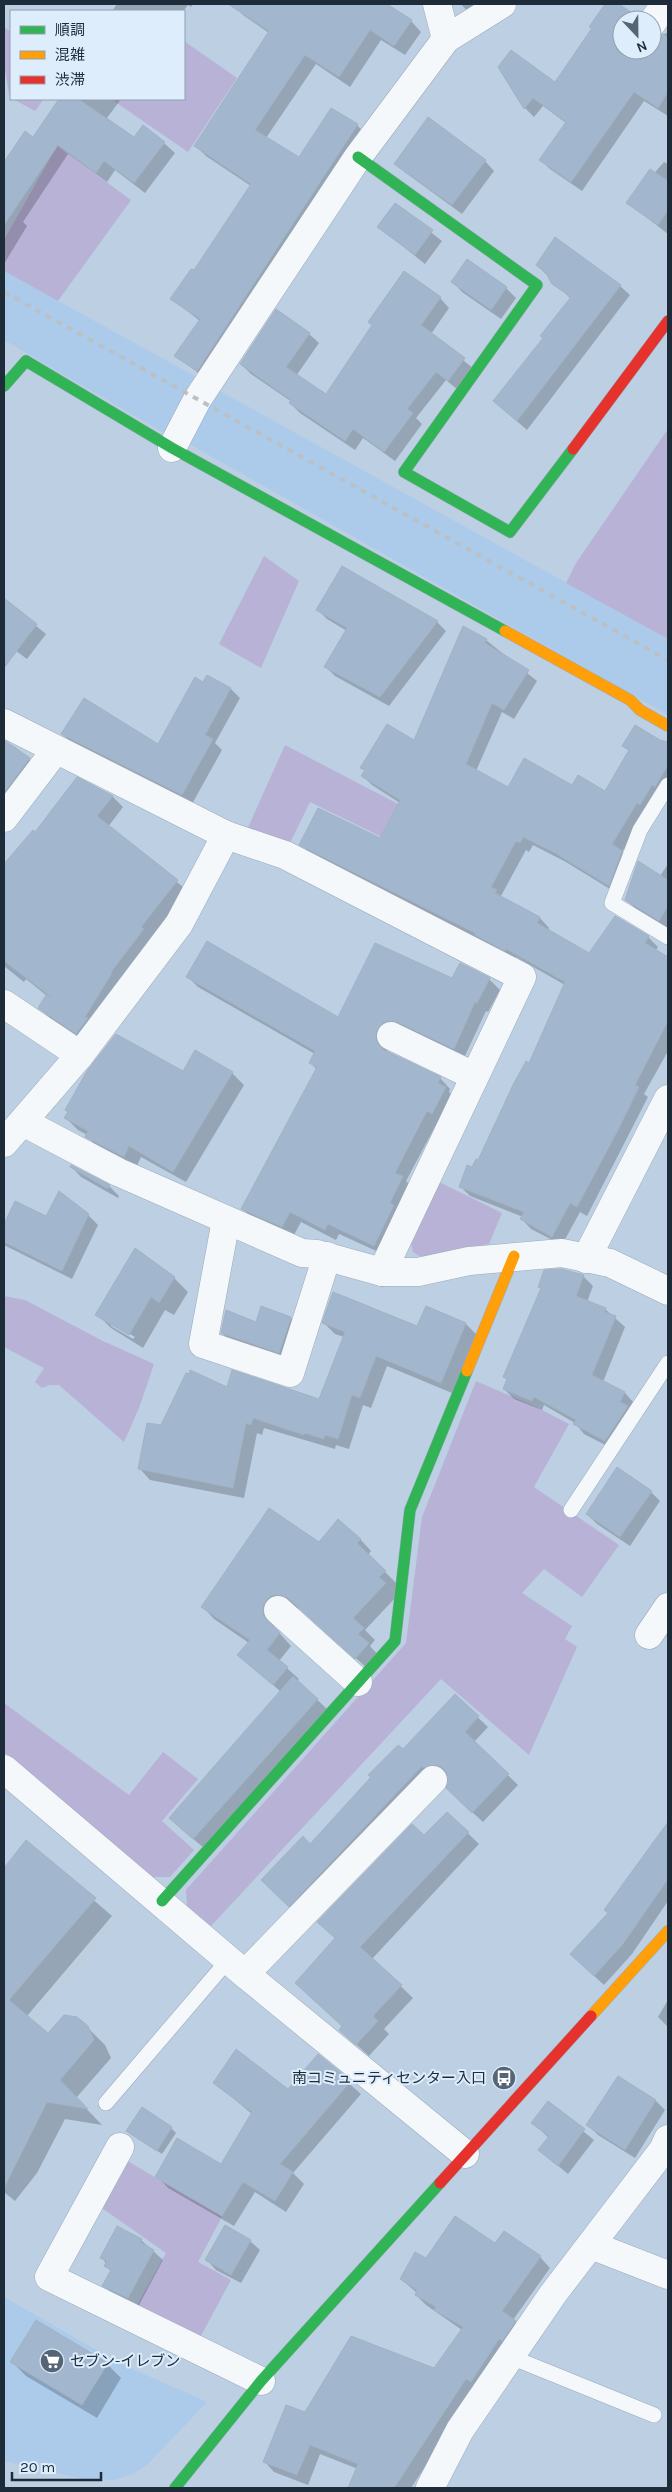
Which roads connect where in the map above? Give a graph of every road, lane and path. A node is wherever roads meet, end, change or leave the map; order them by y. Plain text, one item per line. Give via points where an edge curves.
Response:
1 (437, 4) edge
2 (502, 4) edge
3 (446, 39) junction
4 (358, 157) junction
5 (668, 321) edge
6 (4, 386) edge
7 (172, 448) junction
8 (4, 723) edge
9 (668, 726) edge
10 (55, 751) junction
11 (668, 785) edge
12 (4, 818) edge
13 (226, 835) junction
14 (668, 937) edge
15 (4, 1004) edge
16 (391, 1036) dead end
17 (80, 1055) junction
18 (474, 1076) junction
19 (668, 1099) edge
20 (22, 1122) junction
21 (4, 1143) edge
22 (226, 1220) junction
23 (327, 1256) junction
24 (514, 1256) junction
25 (586, 1259) junction
26 (382, 1272) junction
27 (668, 1292) edge
28 (668, 1363) edge
29 (571, 1510) dead end
30 (668, 1607) edge
31 (278, 1610) dead end
32 (649, 1636) dead end
33 (358, 1682) junction
34 (4, 1769) edge
35 (434, 1780) dead end
36 (152, 1894) junction
37 (667, 1935) edge
38 (237, 1966) junction
39 (32, 2019) dead end
40 (106, 2103) dead end
41 (668, 2139) edge
42 (120, 2147) dead end
43 (465, 2154) junction
44 (591, 2245) junction
45 (668, 2275) edge
46 (511, 2357) junction
47 (260, 2381) junction
48 (654, 2415) dead end
49 (175, 2488) edge
50 (430, 2488) edge

1 - 3 street
2 - 3 street
3 - 4 street
4 - 5 street via 537,285 404,472 510,532
4 - 7 street via 197,400
6 - 7 street via 26,361
7 - 9 street via 630,700 640,710
8 - 10 street
10 - 12 street
10 - 13 street
11 - 14 lane via 640,830 612,903
13 - 17 street via 179,924
13 - 18 street via 285,855 522,977
15 - 17 street
16 - 18 street
17 - 20 street
18 - 26 street
19 - 25 street
20 - 21 street
20 - 22 street via 118,1172
22 - 23 street via 302,1253
22 - 23 street via 203,1344 290,1373
23 - 26 street
24 - 25 street via 562,1253
24 - 26 street via 418,1272
24 - 33 street via 410,1510 395,1641
25 - 27 street via 610,1263
28 - 29 lane
30 - 32 street
31 - 33 street
33 - 36 street
34 - 36 street
35 - 38 street
36 - 38 street
36 - 39 path
37 - 43 street
38 - 40 lane
38 - 43 street
41 - 44 street
42 - 47 street via 49,2276
43 - 47 street
44 - 45 street
44 - 46 street
46 - 48 lane
46 - 50 street via 460,2430
47 - 49 street

